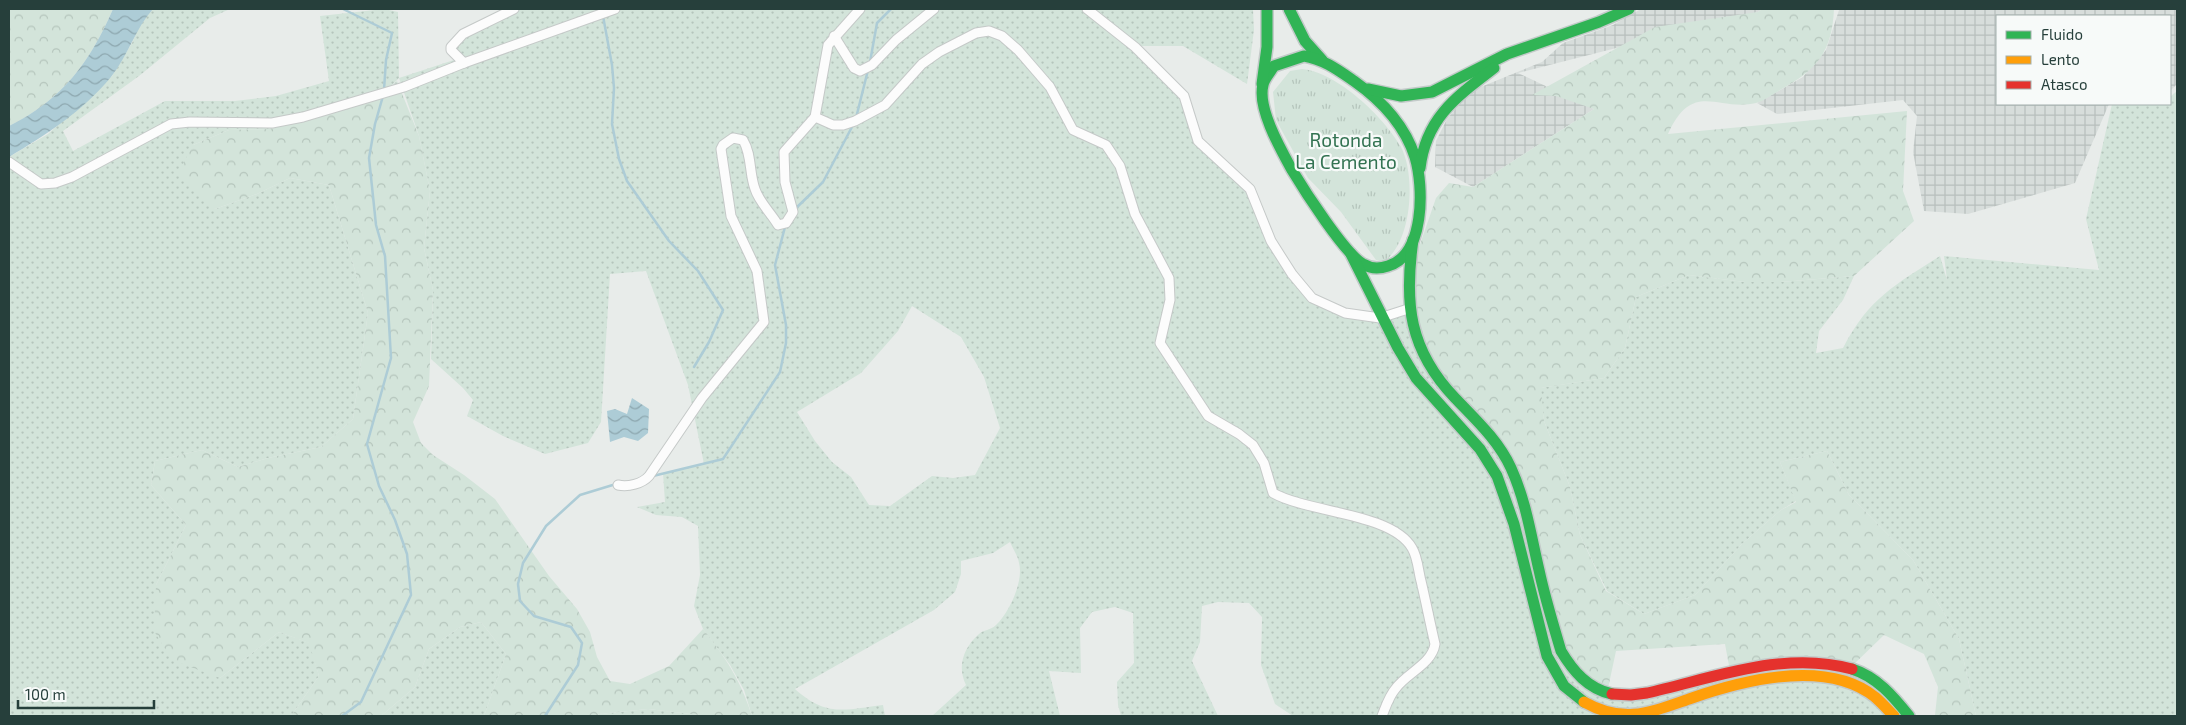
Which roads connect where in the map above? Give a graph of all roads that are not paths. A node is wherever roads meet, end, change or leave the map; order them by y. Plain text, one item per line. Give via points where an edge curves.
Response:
1 (514, 9) edge
2 (615, 9) edge
3 (860, 9) edge
4 (934, 9) edge
5 (1087, 9) edge
6 (1267, 9) edge
7 (1289, 9) edge
8 (1629, 9) edge
9 (834, 36) junction
10 (1551, 39) junction
11 (1322, 60) junction
12 (464, 63) junction
13 (1261, 89) junction
14 (1367, 89) junction
15 (816, 117) junction
16 (9, 163) edge
17 (1419, 178) junction
18 (1413, 240) junction
19 (1351, 254) junction
20 (1408, 308) junction
21 (1380, 318) junction
22 (618, 485) dead end
23 (1382, 716) edge
24 (1894, 716) edge
25 (1910, 716) edge

1 - 12 street via 460,36 451,50
2 - 12 street
3 - 9 street
4 - 9 street via 860,72 854,68
5 - 21 street via 1135,47 1184,96 1198,142 1250,190 1271,241 1307,293 1322,305 1345,313
6 - 13 main road via 1267,48
7 - 11 main road via 1305,41
8 - 10 main road via 1592,26
9 - 15 street via 828,45
10 - 14 main road via 1505,54 1440,89 1419,95 1385,95
10 - 17 main road via 1496,66 1441,111 1424,141
11 - 13 main road via 1304,56 1287,59 1272,69
11 - 14 main road
12 - 16 street via 404,86 303,117 272,123 171,124 55,183 41,184
13 - 19 main road via 1270,131 1281,152
14 - 17 main road via 1384,106 1404,136
15 - 22 street via 784,152 785,182 793,212 786,223 778,225 758,198 743,140 733,138 724,144 722,150 731,216 757,271 764,322 702,398 647,478
15 - 23 street via 828,124 843,125 866,116 885,105 929,58 976,33 995,32 1018,50 1050,87 1073,130 1106,145 1120,166 1135,214 1169,278 1170,300 1160,342 1206,413 1253,445 1264,463 1273,493 1290,501 1373,522 1397,532 1412,548 1418,562 1434,649 1430,657 1396,687
17 - 18 main road via 1420,206
18 - 19 main road via 1405,256 1390,266 1371,267
18 - 20 main road via 1408,266
19 - 21 main road
20 - 21 street
20 - 25 main road via 1413,330 1430,369 1494,440 1510,467 1523,499 1561,651 1568,664 1589,685 1607,693 1637,695 1757,666 1818,662 1850,667 1871,677 1901,702
21 - 24 main road via 1416,378 1464,429 1497,476 1543,649 1558,678 1572,694 1595,708 1619,716 1643,715 1750,683 1812,675 1842,680 1877,698

